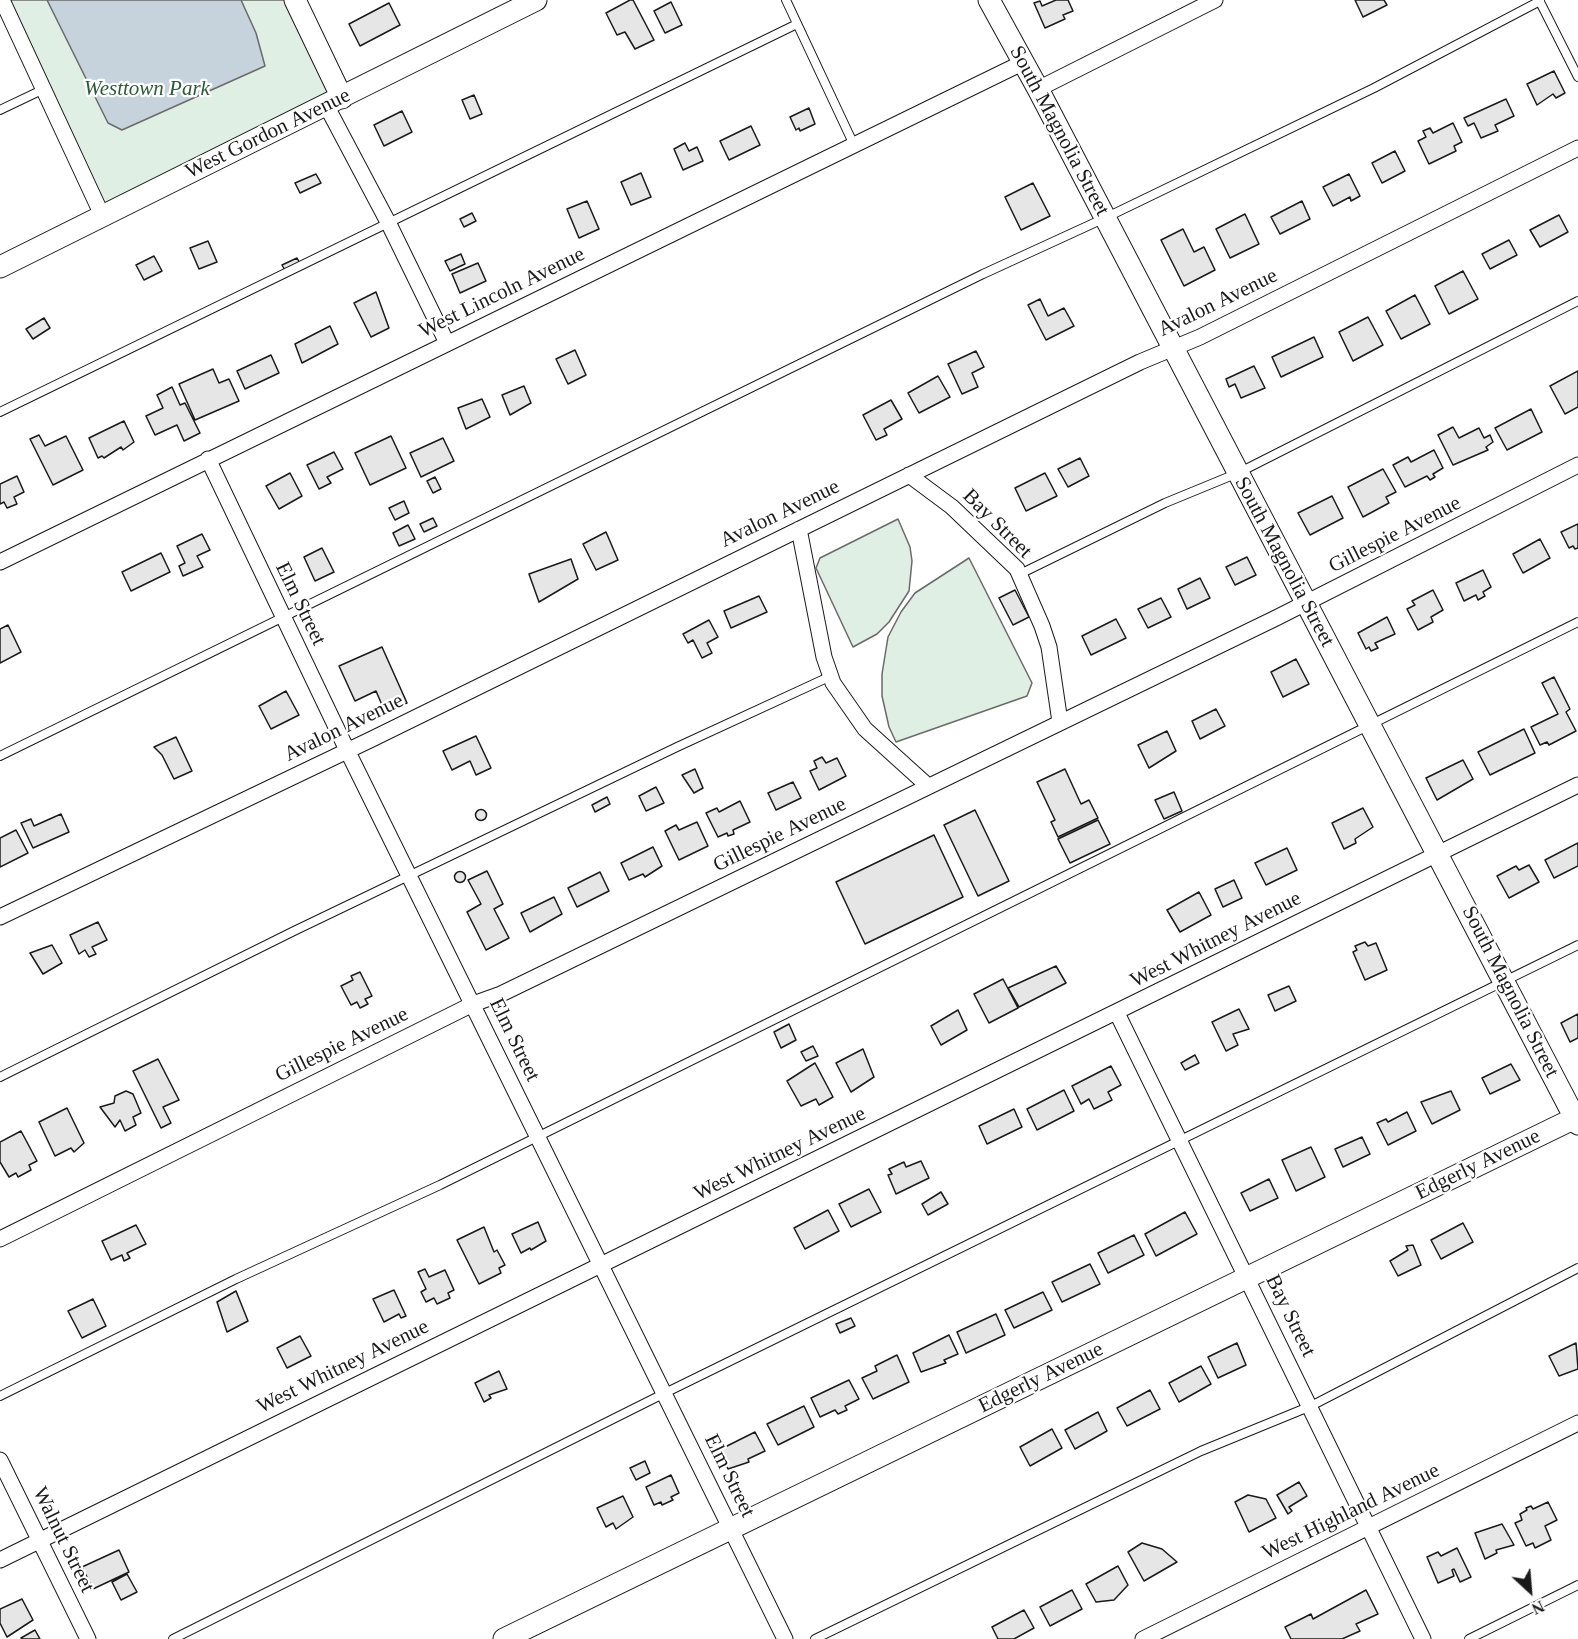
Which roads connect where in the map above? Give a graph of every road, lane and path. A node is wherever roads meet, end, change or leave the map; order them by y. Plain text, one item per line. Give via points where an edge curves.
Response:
1 (2, 0) edge
2 (295, 0) edge
3 (536, 0) edge
4 (786, 0) edge
5 (989, 0) edge
6 (1215, 0) edge
7 (1540, 0) edge
8 (797, 24) junction
9 (1022, 63) junction
10 (1578, 77) edge
11 (44, 89) junction
12 (1038, 89) junction
13 (334, 101) junction
14 (0, 110) edge
15 (854, 147) junction
16 (1578, 148) edge
17 (102, 215) junction
18 (1105, 218) junction
19 (389, 224) junction
20 (0, 267) edge
21 (1578, 301) edge
22 (447, 343) junction
23 (1173, 349) junction
24 (0, 412) edge
25 (208, 459) junction
26 (1578, 465) edge
27 (1238, 473) junction
28 (909, 475) junction
29 (799, 529) junction
30 (0, 562) edge
31 (1020, 574) junction
32 (1305, 602) junction
33 (283, 618) junction
34 (1578, 622) edge
35 (831, 676) junction
36 (1060, 722) junction
37 (1370, 727) junction
38 (347, 750) junction
39 (0, 756) edge
40 (1578, 785) edge
41 (928, 786) junction
42 (1438, 855) junction
43 (410, 877) junction
44 (0, 917) edge
45 (1578, 945) edge
46 (1504, 982) junction
47 (473, 1004) junction
48 (1117, 1013) junction
49 (0, 1077) edge
50 (1577, 1119) edge
51 (537, 1135) junction
52 (1181, 1141) junction
53 (0, 1239) edge
54 (601, 1266) junction
55 (1578, 1268) edge
56 (1248, 1277) junction
57 (664, 1393) junction
58 (0, 1396) edge
59 (1311, 1406) junction
60 (1578, 1423) edge
61 (0, 1460) edge
62 (1369, 1526) junction
63 (731, 1528) junction
64 (39, 1541) junction
65 (0, 1560) edge
66 (1578, 1585) edge
67 (88, 1639) edge
68 (173, 1639) edge
69 (504, 1639) edge
70 (785, 1639) edge
71 (815, 1639) edge
72 (1143, 1639) edge
73 (1423, 1639) edge
74 (1469, 1639) edge

1 - 11 street
2 - 13 street
3 - 13 street, West Gordon Avenue
4 - 8 lane
5 - 9 street, South Magnolia Street
6 - 12 street
7 - 10 lane
7 - 18 lane via 1374,88
8 - 15 lane
8 - 19 lane
9 - 12 street, South Magnolia Street
9 - 15 street, West Lincoln Avenue
11 - 14 lane
11 - 17 street
12 - 18 street, South Magnolia Street
13 - 17 street, West Gordon Avenue
13 - 19 street
15 - 22 street, West Lincoln Avenue
16 - 23 street, Avalon Avenue
17 - 20 street, West Gordon Avenue
18 - 23 street, South Magnolia Street
18 - 33 lane via 983,274
19 - 22 street
19 - 24 lane
21 - 27 lane
22 - 25 street, West Lincoln Avenue
23 - 27 street, South Magnolia Street
23 - 28 street, Avalon Avenue
25 - 30 street, West Lincoln Avenue
25 - 33 street, Elm Street
26 - 32 street, Gillespie Avenue
27 - 31 lane via 1165,503
27 - 32 street, South Magnolia Street
28 - 29 street, Avalon Avenue
28 - 31 street, Bay Street via 981,533
29 - 35 street
29 - 38 street, Avalon Avenue
31 - 36 street, Bay Street via 1049,647
32 - 36 street, Gillespie Avenue
32 - 37 street, South Magnolia Street
33 - 38 street, Elm Street
33 - 39 lane
34 - 37 lane
35 - 41 street via 865,729
35 - 43 lane
36 - 41 street, Gillespie Avenue
37 - 42 street, South Magnolia Street
37 - 51 lane
38 - 43 street, Elm Street
38 - 44 street, Avalon Avenue
40 - 42 street, West Whitney Avenue
41 - 47 street, Gillespie Avenue via 501,994
42 - 46 street, South Magnolia Street
42 - 48 street, West Whitney Avenue
43 - 47 street, Elm Street
43 - 49 lane
45 - 46 lane
46 - 50 street, South Magnolia Street
46 - 52 lane
47 - 51 street, Elm Street
47 - 53 street, Gillespie Avenue
48 - 52 street, Bay Street
48 - 54 street, West Whitney Avenue
50 - 56 street, Edgerly Avenue
51 - 54 street, Elm Street
51 - 58 lane
52 - 56 street, Bay Street
52 - 57 lane
54 - 57 street, Elm Street
54 - 64 street, West Whitney Avenue
55 - 59 lane
56 - 59 street, Bay Street
56 - 63 street, Edgerly Avenue
57 - 63 street, Elm Street
57 - 68 lane
59 - 62 street, Bay Street
59 - 71 lane via 1201,1450
60 - 62 street, West Highland Avenue
61 - 64 street, Walnut Street
62 - 72 street, West Highland Avenue
62 - 73 street, Bay Street
63 - 69 street, Edgerly Avenue
63 - 70 street, Elm Street
64 - 65 street, West Whitney Avenue
64 - 67 street, Walnut Street
66 - 74 lane

